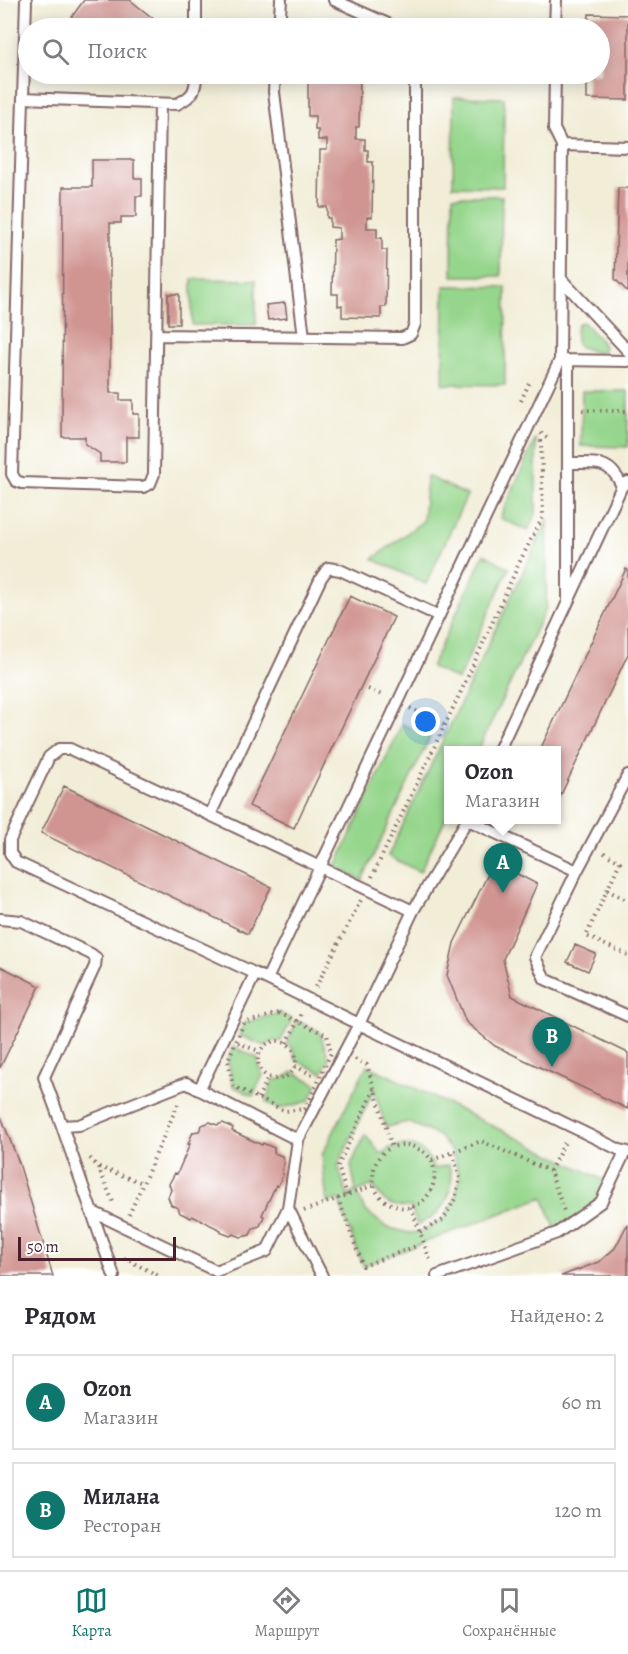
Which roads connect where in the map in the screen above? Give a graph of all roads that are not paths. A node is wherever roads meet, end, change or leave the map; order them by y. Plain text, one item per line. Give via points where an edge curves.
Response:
1 (26, 0) edge
2 (196, 0) edge
3 (281, 0) edge
4 (334, 0) edge
5 (556, 0) edge
6 (25, 18) edge
7 (196, 18) edge
8 (280, 18) edge
9 (374, 18) edge
10 (555, 18) edge
11 (23, 84) edge
12 (196, 84) edge
13 (274, 84) edge
14 (415, 84) edge
15 (555, 84) edge
16 (23, 98) junction
17 (160, 104) junction
18 (562, 145) junction
19 (628, 147) edge
20 (561, 279) junction
21 (157, 335) junction
22 (304, 337) junction
23 (628, 351) edge
24 (564, 360) junction
25 (628, 361) edge
26 (568, 464) junction
27 (625, 484) edge
28 (567, 604) junction
29 (439, 616) junction
30 (501, 746) edge
31 (628, 776) edge
32 (210, 815) junction
33 (464, 824) edge
34 (477, 824) edge
35 (320, 867) junction
36 (577, 872) junction
37 (413, 911) junction
38 (0, 919) edge
39 (255, 974) junction
40 (267, 980) junction
41 (628, 1016) edge
42 (359, 1024) junction
43 (199, 1090) junction
44 (62, 1126) junction
45 (298, 1140) junction
46 (627, 1152) edge
47 (91, 1211) junction
48 (290, 1212) junction
49 (114, 1276) edge
50 (322, 1276) edge
51 (437, 1276) edge

1 - 6 lane
2 - 7 lane
3 - 8 lane
4 - 9 lane
5 - 10 lane
11 - 16 lane
12 - 17 lane via 190,98 177,104
13 - 22 lane
14 - 22 lane via 415,324 411,334 402,339
15 - 18 lane via 554,129
16 - 17 lane
16 - 21 lane via 12,474 16,481 143,487 150,484 154,474
17 - 21 lane
18 - 19 lane
18 - 20 lane
20 - 23 lane
20 - 24 lane
21 - 22 lane
24 - 25 lane
24 - 26 lane
24 - 29 lane
26 - 27 lane via 610,467
26 - 28 lane
27 - 28 lane
28 - 30 lane
29 - 32 lane via 328,568
29 - 35 lane
31 - 36 lane
32 - 35 lane
32 - 39 lane via 70,748 59,749 49,758 10,840 10,853 16,862
33 - 37 lane
34 - 36 lane
35 - 37 lane
35 - 40 lane
36 - 41 lane via 535,957 545,979
37 - 42 lane
38 - 44 lane via 21,921 96,958 44,1077
39 - 40 lane
39 - 43 lane
40 - 42 lane
42 - 45 lane
42 - 46 lane
43 - 44 lane via 186,1083 80,1125
43 - 45 lane
44 - 47 lane
45 - 48 lane
46 - 51 lane via 601,1202 557,1233
47 - 48 lane via 216,1271 267,1251
47 - 49 lane
48 - 50 lane

